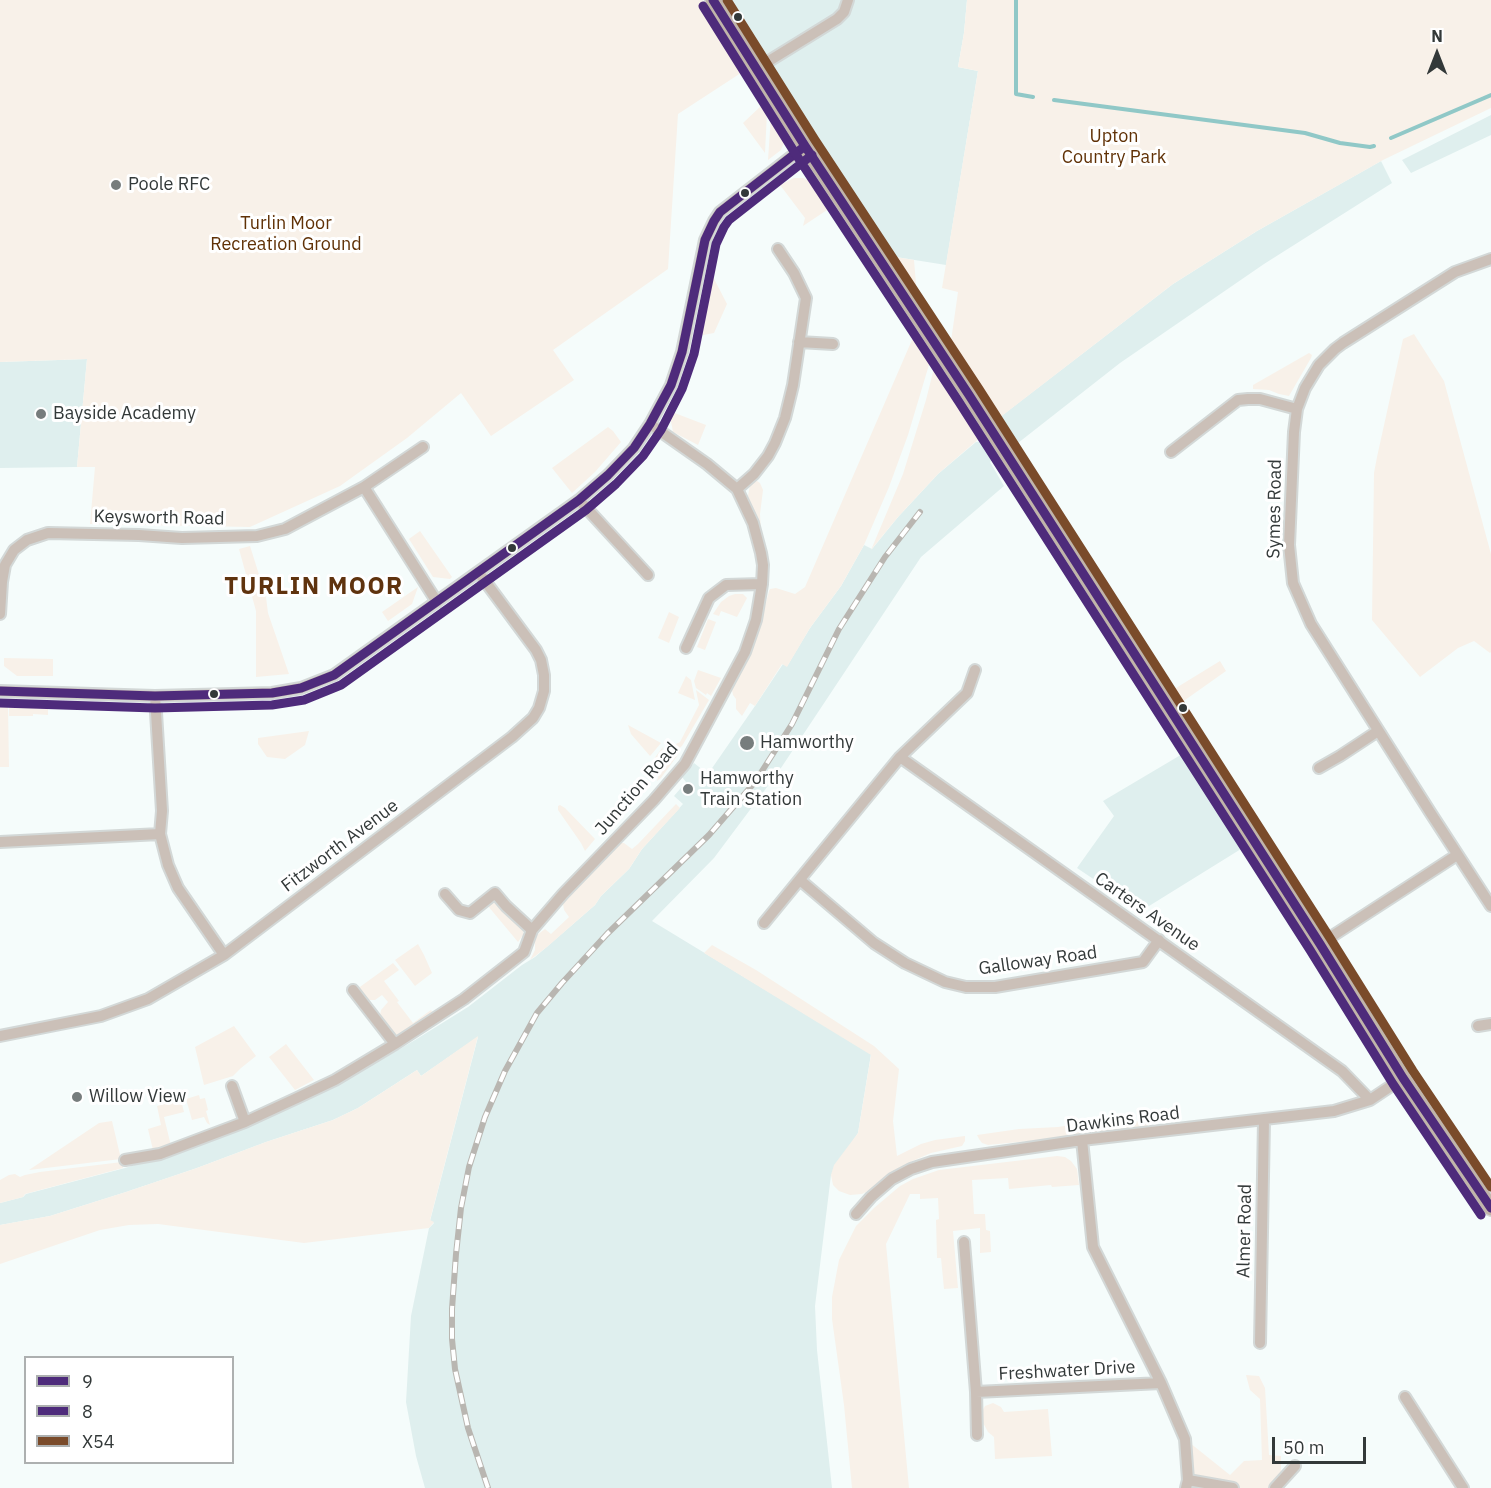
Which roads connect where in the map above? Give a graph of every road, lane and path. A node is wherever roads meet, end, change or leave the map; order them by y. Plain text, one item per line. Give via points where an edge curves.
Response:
1 (712, 0) edge
2 (848, 0) edge
3 (756, 69) junction
4 (805, 146) junction
5 (778, 249) dead end
6 (1491, 259) edge
7 (799, 342) junction
8 (833, 344) dead end
9 (1297, 409) junction
10 (650, 424) junction
11 (423, 447) dead end
12 (1171, 452) dead end
13 (364, 487) junction
14 (737, 489) junction
15 (579, 500) junction
16 (479, 573) junction
17 (648, 575) dead end
18 (762, 584) junction
19 (437, 602) junction
20 (0, 614) edge
21 (687, 648) dead end
22 (975, 670) dead end
23 (0, 692) edge
24 (155, 696) junction
25 (1378, 731) junction
26 (900, 757) junction
27 (1319, 768) dead end
28 (160, 834) junction
29 (0, 842) edge
30 (1457, 855) junction
31 (800, 880) junction
32 (445, 894) dead end
33 (1491, 906) edge
34 (764, 923) dead end
35 (532, 930) junction
36 (1159, 940) junction
37 (1320, 944) junction
38 (224, 955) junction
39 (353, 990) dead end
40 (1491, 1024) edge
41 (1478, 1026) dead end
42 (0, 1036) edge
43 (394, 1044) junction
44 (1403, 1078) junction
45 (232, 1086) dead end
46 (1370, 1100) junction
47 (1264, 1120) junction
48 (245, 1122) junction
49 (1082, 1140) junction
50 (125, 1160) dead end
51 (1491, 1208) edge
52 (856, 1214) dead end
53 (964, 1242) dead end
54 (1260, 1343) dead end
55 (1161, 1383) junction
56 (976, 1392) junction
57 (1405, 1397) dead end
58 (977, 1435) dead end
59 (1295, 1466) dead end
60 (1187, 1484) edge
61 (1233, 1488) edge
62 (1275, 1488) edge
63 (1463, 1488) edge

1 - 3 main road
2 - 3 street via 837,19
3 - 4 main road
4 - 10 street via 720,212 714,221 705,240 678,363
4 - 37 main road
5 - 7 street via 806,298
6 - 9 street, Symes Road via 1455,272 1335,349 1312,376
7 - 8 street
7 - 14 street via 780,432 768,456
9 - 12 street via 1260,399 1238,400
9 - 25 street, Symes Road via 1289,545 1293,583 1311,624
10 - 14 street, Junction Road
10 - 15 street via 634,448
11 - 13 street, Keysworth Road
13 - 19 street
13 - 20 street, Keysworth Road via 285,529 258,536 182,538 48,533 27,540 14,550 5,565
14 - 18 street, Junction Road via 761,553
15 - 16 street
15 - 17 street
16 - 19 street
16 - 38 street, Fitzworth Avenue via 541,660 544,691 533,718
18 - 21 street via 726,585 709,598
18 - 35 street, Junction Road via 745,652 685,764
19 - 24 street via 334,675 301,688 272,693
22 - 26 street via 967,693
23 - 24 street
24 - 28 street
25 - 27 street
25 - 30 street, Symes Road
26 - 31 street
26 - 36 street, Carters Avenue
28 - 29 street
28 - 38 street via 178,888
30 - 33 street, Symes Road
30 - 37 street
31 - 34 street
31 - 36 street, Galloway Road via 874,943 905,963 945,982 966,987 995,987 1143,962
32 - 35 street via 459,910 470,913 495,893
35 - 43 street, Junction Road via 524,952 464,999
36 - 46 street, Carters Avenue via 1342,1071
37 - 44 main road
38 - 42 street, Fitzworth Avenue via 148,999 101,1016
39 - 43 street
40 - 41 street
43 - 48 street, Junction Road via 335,1080
44 - 46 street, Dawkins Road
44 - 51 main road
45 - 48 street
46 - 47 street, Dawkins Road via 1334,1111
47 - 49 street, Dawkins Road
47 - 54 street, Almer Road
48 - 50 street, Junction Road via 160,1154
49 - 52 street, Dawkins Road via 920,1165 881,1188
49 - 55 street, Freshwater Drive via 1093,1247
53 - 56 street, Freshwater Drive
55 - 56 street, Freshwater Drive
55 - 60 street, Freshwater Drive via 1185,1439
56 - 58 street, Freshwater Drive
57 - 63 street
59 - 62 street
60 - 61 street

